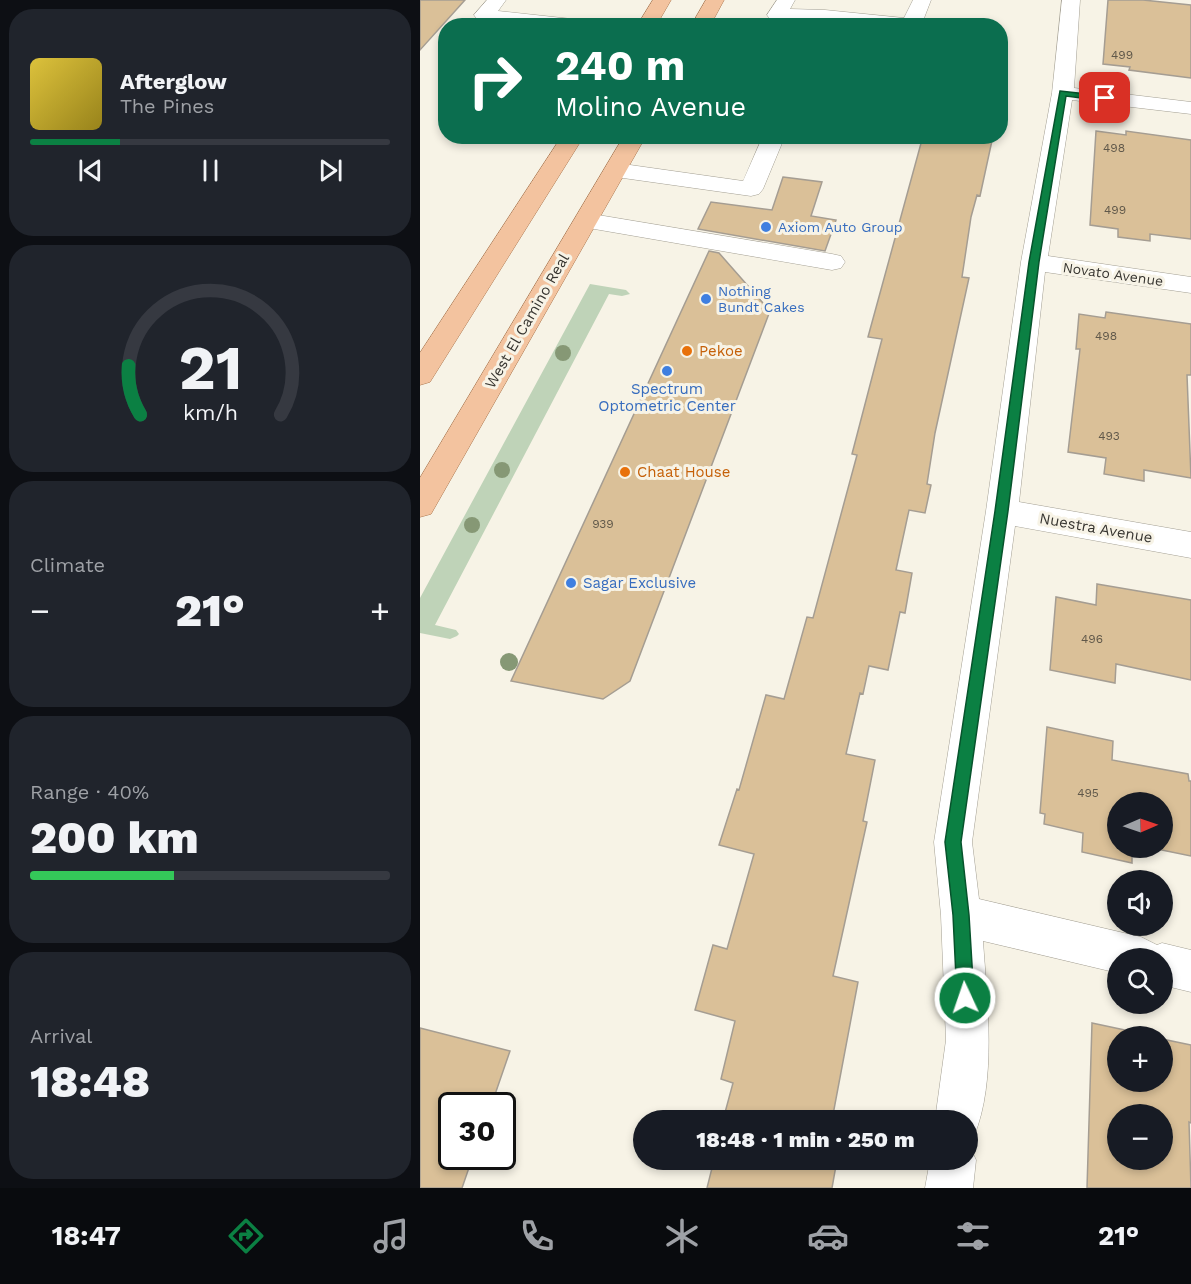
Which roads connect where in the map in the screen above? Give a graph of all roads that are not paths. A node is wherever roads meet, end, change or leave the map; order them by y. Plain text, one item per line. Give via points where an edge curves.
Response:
1 (497, 0) edge
2 (662, 0) edge
3 (715, 0) edge
4 (922, 0) edge
5 (1071, 0) edge
6 (782, 8) edge
7 (510, 18) edge
8 (651, 18) edge
9 (705, 18) edge
10 (845, 18) edge
11 (915, 18) edge
12 (1063, 93) junction
13 (1191, 108) edge
14 (568, 144) edge
15 (631, 144) edge
16 (771, 144) edge
17 (616, 170) junction
18 (586, 221) junction
19 (832, 262) dead end
20 (1034, 262) junction
21 (1191, 285) edge
22 (420, 375) edge
23 (420, 505) edge
24 (1002, 511) junction
25 (1191, 545) edge
26 (961, 915) junction
27 (1107, 950) edge
28 (1173, 966) edge
29 (1191, 970) edge
30 (959, 1110) edge
31 (952, 1170) edge
32 (950, 1188) edge

1 - 7 street via 484,15
2 - 8 main road
3 - 9 main road
4 - 11 street
5 - 12 street
6 - 10 street
12 - 13 street
12 - 20 street
14 - 22 main road
15 - 17 main road, West El Camino Real
16 - 17 street via 752,189
17 - 18 main road, West El Camino Real
18 - 19 street
18 - 23 main road, West El Camino Real
20 - 21 street, Novato Avenue
20 - 24 street
24 - 25 street, Nuestra Avenue
24 - 26 street via 953,842
26 - 27 street
26 - 30 street via 968,1040
28 - 29 street
31 - 32 street

